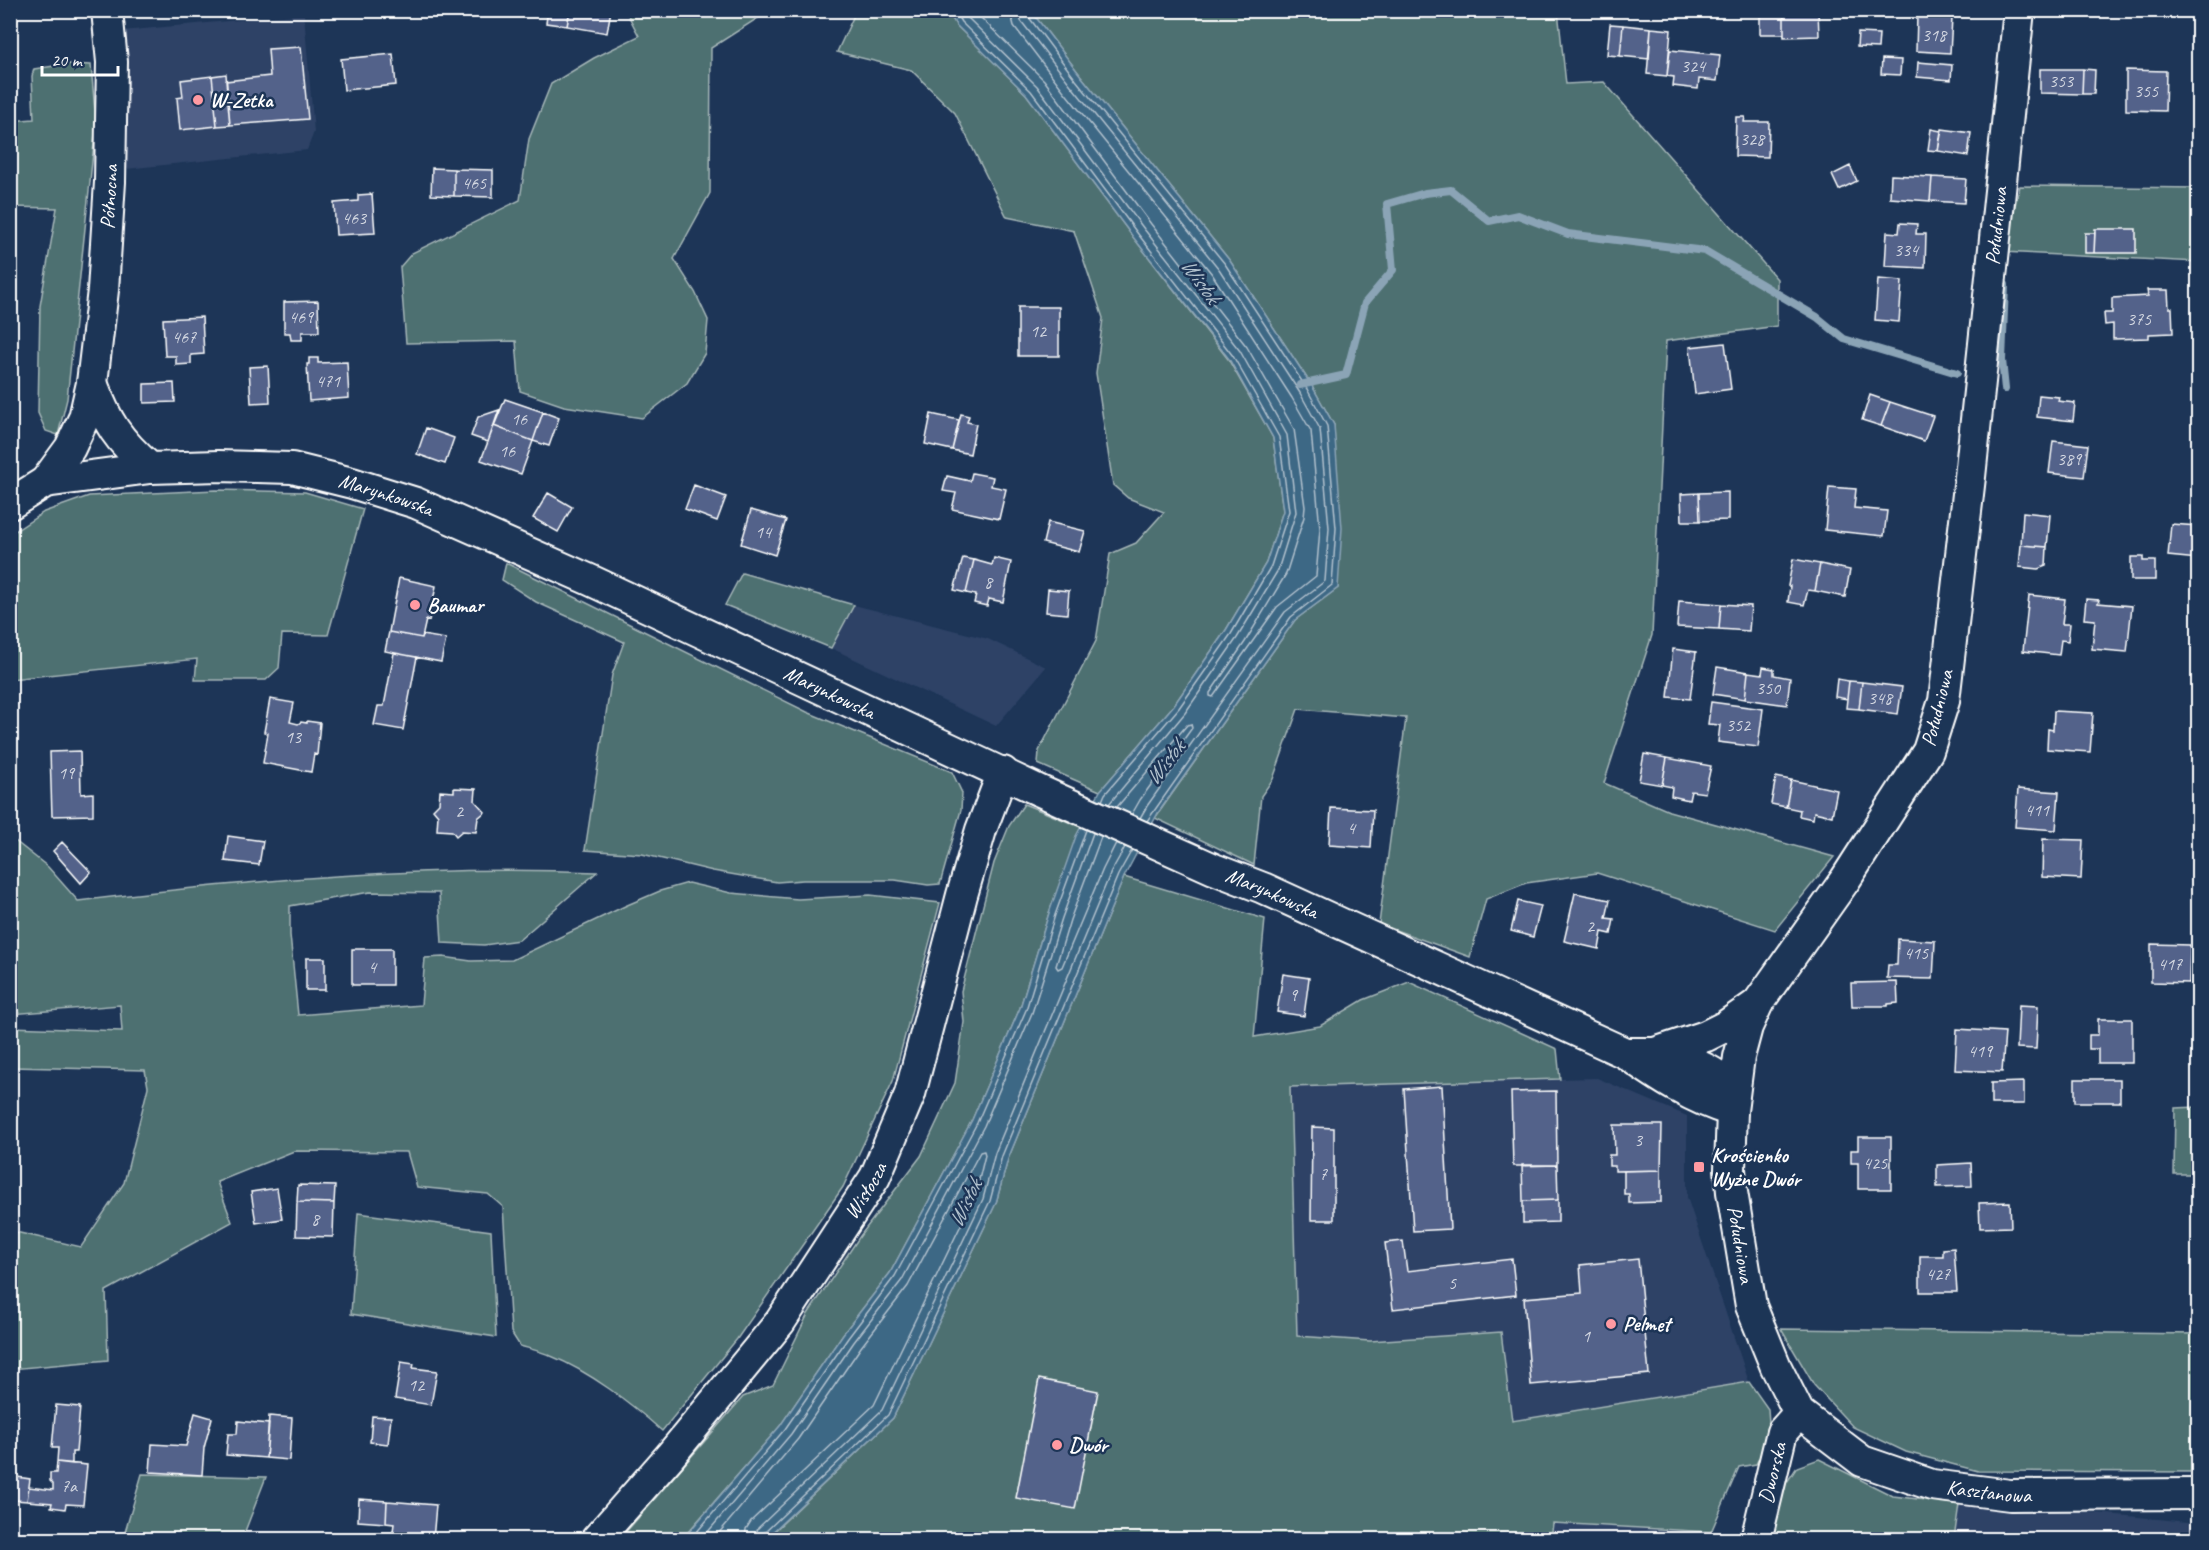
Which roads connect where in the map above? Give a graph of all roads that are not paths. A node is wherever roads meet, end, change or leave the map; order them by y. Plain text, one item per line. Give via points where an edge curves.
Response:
1 (107, 10) edge
2 (2019, 10) edge
3 (92, 383) junction
4 (150, 468) junction
5 (45, 482) junction
6 (10, 504) edge
7 (1003, 772) junction
8 (1758, 1003) junction
9 (1625, 1053) junction
10 (1655, 1053) junction
11 (1733, 1102) junction
12 (1800, 1413) junction
13 (2199, 1494) edge
14 (596, 1539) edge
15 (1755, 1539) edge

1 - 3 street, Północna via 112,62 110,182
2 - 8 street, Południowa via 1944,701 1928,751 1845,880
3 - 4 street, Północna via 110,425
3 - 5 street, Północna via 84,418 70,448
4 - 5 street, Marynkowska
4 - 7 street, Marynkowska via 292,468 416,503
5 - 6 street, Marynkowska
7 - 9 street, Marynkowska
7 - 14 street, Wisłocza via 981,830 910,1094 875,1177 780,1322
8 - 10 street, Marynkowska via 1724,1027
8 - 11 street, Południowa via 1739,1057
9 - 10 street, Marynkowska
9 - 11 street, Marynkowska via 1662,1080 1705,1102
10 - 11 street via 1717,1074 1727,1082
11 - 12 street, Południowa via 1732,1192 1751,1306
12 - 13 street, Kasztanowa via 1862,1461 1932,1485 2010,1495
12 - 15 street, Dworska via 1782,1432

